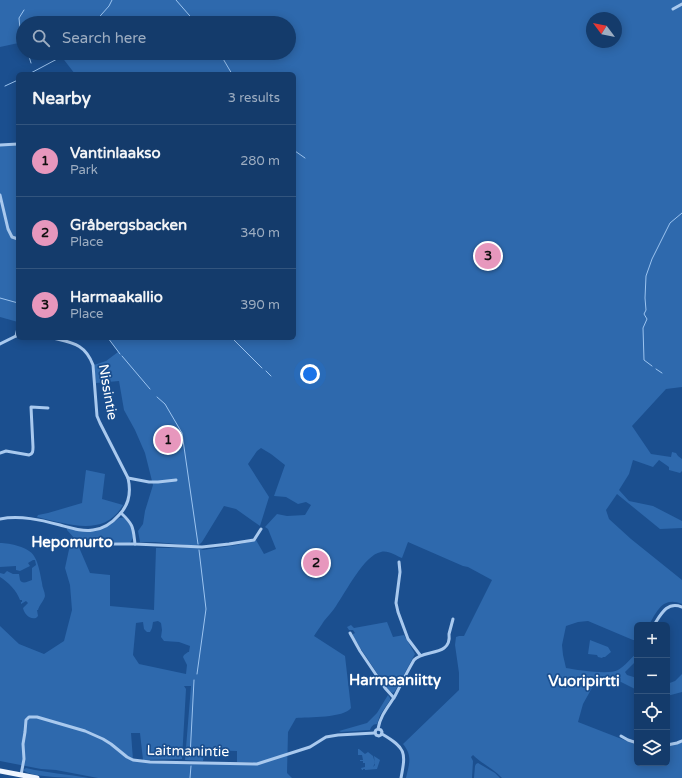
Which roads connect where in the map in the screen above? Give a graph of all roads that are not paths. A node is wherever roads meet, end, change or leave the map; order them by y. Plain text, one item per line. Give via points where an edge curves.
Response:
1 (682, 4) edge
2 (673, 9) dead end
3 (16, 144) edge
4 (0, 145) edge
5 (0, 195) edge
6 (16, 238) edge
7 (16, 336) edge
8 (60, 340) edge
9 (0, 344) edge
10 (48, 408) dead end
11 (0, 453) edge
12 (128, 478) junction
13 (176, 480) dead end
14 (121, 513) junction
15 (0, 519) edge
16 (261, 529) dead end
17 (113, 544) dead end
18 (135, 544) junction
19 (399, 562) dead end
20 (682, 607) edge
21 (453, 618) dead end
22 (656, 622) edge
23 (350, 633) dead end
24 (420, 655) junction
25 (394, 698) junction
26 (378, 729) junction
27 (375, 733) junction
28 (382, 734) junction
29 (621, 736) dead end
30 (682, 740) edge
31 (634, 742) edge
32 (670, 744) edge
33 (0, 771) edge
34 (21, 775) junction
35 (37, 778) edge
36 (401, 778) edge

1 - 2 street
3 - 4 street
5 - 6 street via 8,229 12,237
7 - 9 street
8 - 12 street, Nissintie via 77,345 87,353 93,365 100,423
10 - 11 street via 31,407 31,454 6,451
12 - 13 street via 149,482
12 - 14 street, Nissintie via 129,492
14 - 15 street via 108,525 86,530 28,518
14 - 18 street via 133,526
16 - 18 street via 254,540 222,545 202,547
17 - 18 street
19 - 24 street via 396,603 398,612 408,639
20 - 22 street via 668,607
21 - 24 street via 445,647
23 - 25 street
24 - 25 street via 414,660
25 - 26 street via 381,717
26 - 27 street
26 - 28 street
27 - 28 street via 378,736
27 - 34 street, Laitmanintie via 330,736 310,747 257,764 138,761 85,731 29,717 26,720
28 - 36 street via 404,753
29 - 31 street
30 - 32 street
33 - 34 main road
34 - 35 main road

